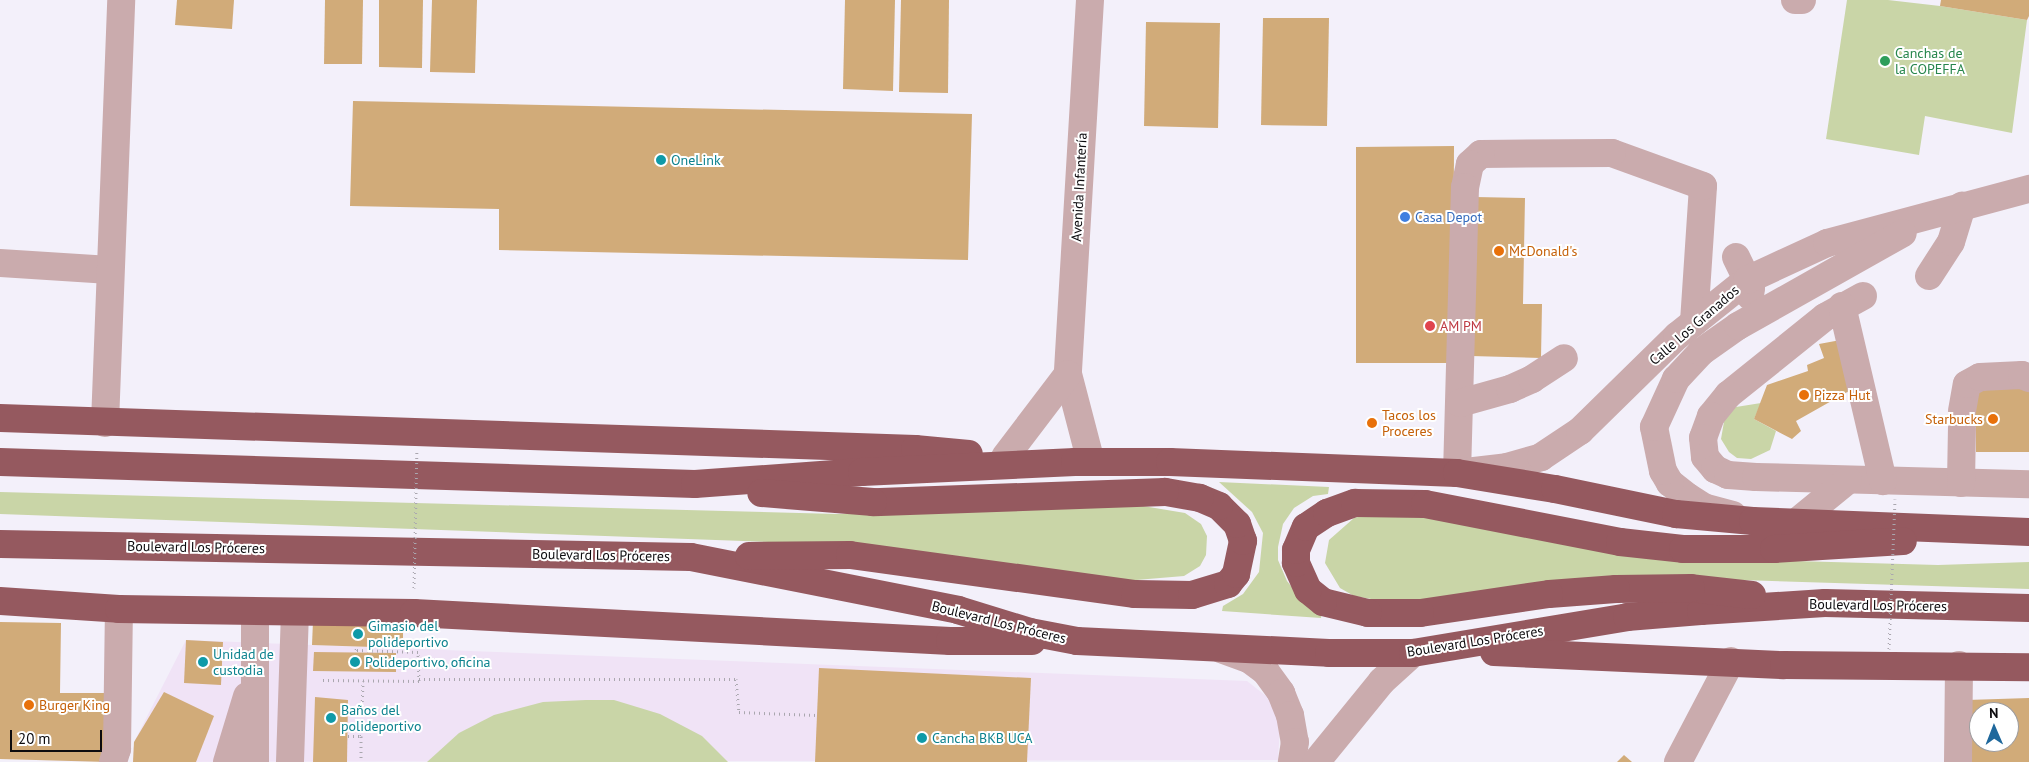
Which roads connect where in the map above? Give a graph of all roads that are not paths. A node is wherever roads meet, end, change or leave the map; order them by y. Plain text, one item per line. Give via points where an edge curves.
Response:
1 (121, 0) edge
2 (1090, 0) edge
3 (1795, 0) edge
4 (1802, 0) edge
5 (2029, 188) edge
6 (1958, 207) junction
7 (0, 263) edge
8 (1741, 268) junction
9 (110, 270) junction
10 (1930, 276) dead end
11 (1694, 322) junction
12 (1564, 358) dead end
13 (1684, 368) junction
14 (1068, 374) junction
15 (2029, 378) edge
16 (1460, 403) junction
17 (0, 418) edge
18 (104, 423) junction
19 (1005, 457) junction
20 (0, 462) edge
21 (1083, 462) junction
22 (1457, 474) junction
23 (1848, 480) junction
24 (1961, 483) junction
25 (695, 484) junction
26 (2029, 484) edge
27 (1889, 490) junction
28 (1753, 520) junction
29 (1799, 520) junction
30 (2029, 533) edge
31 (0, 544) edge
32 (691, 557) junction
33 (0, 601) edge
34 (1825, 603) junction
35 (2029, 608) edge
36 (119, 609) junction
37 (295, 612) junction
38 (255, 613) junction
39 (1077, 641) junction
40 (1221, 649) junction
41 (1413, 653) junction
42 (1731, 661) junction
43 (257, 665) junction
44 (1959, 665) junction
45 (2029, 667) edge
46 (113, 762) edge
47 (227, 762) edge
48 (255, 762) edge
49 (290, 762) edge
50 (1292, 762) edge
51 (1316, 762) edge
52 (1678, 762) edge
53 (1958, 762) edge

1 - 9 street
2 - 14 street, Avenida Infantería
3 - 4 street
5 - 6 street, Calle Los Granados
6 - 8 street, Calle Los Granados
6 - 10 street via 1952,242
6 - 13 street, Calle Los Granados via 1813,281 1738,326
7 - 9 street
8 - 11 street, Calle Los Granados
8 - 13 street via 1751,288 1750,299 1703,340
9 - 18 street
11 - 16 street via 1703,186 1612,153 1481,154 1470,164 1465,187
11 - 22 street, Calle Los Granados via 1580,431 1541,457 1507,468
12 - 16 street via 1510,389
13 - 28 street, Calle Los Granados via 1663,404 1654,428 1663,471 1670,482 1704,506
14 - 19 street
14 - 21 street, Avenida Infantería
15 - 24 street via 2022,375 1980,377 1968,384 1962,419
16 - 22 street
17 - 18 highway
18 - 19 highway via 905,449
19 - 21 highway
20 - 25 highway
21 - 22 highway via 1170,462
21 - 25 highway
22 - 28 highway via 1555,489 1676,514
23 - 27 street
23 - 27 street via 1728,475 1715,470 1705,457 1703,438 1711,416 1728,395 1852,301
23 - 29 street
24 - 26 street
24 - 27 street
25 - 32 highway via 776,495 873,502 1165,492 1200,498 1219,506 1237,524 1243,541 1236,574 1228,584 1192,595 1135,594 850,555
28 - 29 highway
29 - 30 highway
30 - 34 highway via 1774,549 1683,549 1620,542 1425,504 1354,503 1327,513 1306,527 1296,550 1296,563 1308,590 1323,602 1368,613 1420,613 1549,594 1663,587
31 - 32 highway, Boulevard Los Próceres
32 - 39 highway, Boulevard Los Próceres via 958,610 1030,632
33 - 36 highway
34 - 35 highway, Boulevard Los Próceres
34 - 41 highway, Boulevard Los Próceres via 1627,617
36 - 38 highway
36 - 46 street via 117,748
37 - 38 highway
37 - 39 highway via 453,615 950,641
37 - 49 street
38 - 43 street
39 - 40 highway, Boulevard Los Próceres
40 - 41 highway, Boulevard Los Próceres
40 - 50 street via 1250,659 1266,672 1281,693 1290,715 1294,742
41 - 42 highway via 1508,652
41 - 51 street via 1382,681
42 - 44 highway via 1784,665
42 - 52 street
43 - 47 street
43 - 48 street
44 - 45 highway
44 - 53 street

